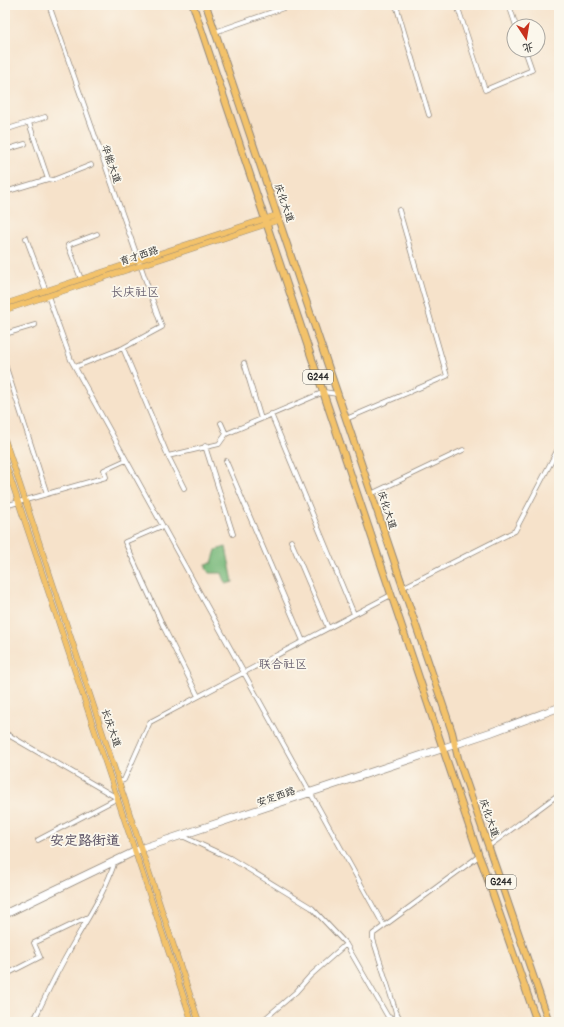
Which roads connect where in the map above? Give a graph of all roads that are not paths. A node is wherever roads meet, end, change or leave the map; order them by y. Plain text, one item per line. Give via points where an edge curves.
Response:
1 (48, 5) edge
2 (193, 5) edge
3 (206, 5) edge
4 (291, 5) edge
5 (396, 5) edge
6 (457, 5) edge
7 (509, 5) edge
8 (513, 18) edge
9 (215, 32) junction
10 (528, 58) edge
11 (429, 115) dead end
12 (45, 118) dead end
13 (29, 123) junction
14 (5, 130) edge
15 (25, 144) dead end
16 (5, 150) edge
17 (91, 165) dead end
18 (48, 179) junction
19 (5, 192) edge
20 (399, 210) dead end
21 (278, 217) junction
22 (266, 221) junction
23 (97, 234) dead end
24 (26, 238) dead end
25 (138, 263) junction
26 (81, 279) junction
27 (47, 293) junction
28 (5, 304) edge
29 (5, 310) edge
30 (35, 325) dead end
31 (5, 334) edge
32 (123, 348) junction
33 (244, 363) dead end
34 (5, 364) edge
35 (75, 367) junction
36 (324, 392) junction
37 (337, 394) junction
38 (271, 414) junction
39 (261, 418) junction
40 (346, 419) junction
41 (221, 423) dead end
42 (226, 434) junction
43 (5, 440) edge
44 (205, 446) junction
45 (559, 447) edge
46 (463, 450) dead end
47 (168, 456) junction
48 (126, 460) junction
49 (226, 461) dead end
50 (5, 462) edge
51 (184, 488) dead end
52 (48, 494) junction
53 (371, 494) junction
54 (25, 500) junction
55 (18, 502) junction
56 (5, 506) edge
57 (162, 526) junction
58 (233, 534) dead end
59 (291, 541) dead end
60 (402, 588) junction
61 (391, 595) junction
62 (354, 614) junction
63 (328, 628) junction
64 (303, 641) junction
65 (242, 674) junction
66 (198, 696) junction
67 (559, 706) edge
68 (559, 709) edge
69 (5, 733) edge
70 (455, 744) junction
71 (443, 748) junction
72 (119, 782) junction
73 (309, 793) junction
74 (559, 794) edge
75 (118, 798) junction
76 (180, 835) junction
77 (38, 840) dead end
78 (489, 846) junction
79 (141, 848) junction
80 (135, 851) junction
81 (479, 856) junction
82 (116, 859) junction
83 (5, 912) edge
84 (5, 916) edge
85 (90, 916) junction
86 (384, 926) junction
87 (346, 944) junction
88 (5, 975) edge
89 (398, 1021) edge
90 (31, 1022) edge
91 (192, 1022) edge
92 (199, 1022) edge
93 (261, 1022) edge
94 (537, 1022) edge
95 (549, 1022) edge

1 - 25 street, 华能大道
2 - 22 highway, G244
3 - 9 highway, 庆化大道 / G244
4 - 9 street
5 - 11 street
6 - 10 street via 485,90 532,70
7 - 8 street
9 - 21 highway, 庆化大道 / G244
12 - 13 street
13 - 14 street
13 - 18 street
15 - 16 street
17 - 18 street via 53,180
18 - 19 street
20 - 40 street via 447,376
21 - 22 main road, 育才西路
21 - 37 highway, 庆化大道 / G244
22 - 25 main road, 育才西路
22 - 36 highway, G244
23 - 26 street via 68,244
24 - 27 street
25 - 26 main road, 育才西路
25 - 27 main road, 育才西路
25 - 32 street, 华能大道 via 161,328
26 - 27 main road, 育才西路
27 - 28 main road, 育才西路
27 - 29 main road, 育才西路
27 - 35 street
30 - 31 street
32 - 35 street
32 - 47 street
33 - 39 street
34 - 52 street
35 - 48 street
36 - 37 street
36 - 38 street
36 - 61 highway, G244
37 - 40 highway, 庆化大道 / G244
38 - 39 street
38 - 62 street
39 - 42 street
40 - 53 highway, 庆化大道 / G244
41 - 42 street
42 - 44 street via 219,444 209,448
43 - 54 main road, 长庆大道
44 - 47 street
44 - 58 street
45 - 60 street via 514,531
46 - 53 street
47 - 51 street
48 - 52 street via 104,470 106,477
48 - 57 street
49 - 64 street
50 - 55 main road, 长庆大道
52 - 54 street
53 - 60 highway, 庆化大道 / G244
54 - 55 street
54 - 72 main road, 长庆大道
55 - 56 street
55 - 75 main road, 长庆大道
57 - 65 street
57 - 66 street via 125,542
59 - 63 street
60 - 70 highway, 庆化大道 / G244
61 - 62 street
61 - 71 highway, G244
62 - 63 street
63 - 64 street
64 - 65 street
65 - 66 street
65 - 73 street
66 - 72 street via 150,722 129,771 124,780
67 - 70 street, 安定西路
68 - 70 street, 安定西路
69 - 75 street
70 - 71 street, 安定西路
70 - 78 highway, 庆化大道 / G244
71 - 73 street, 安定西路
71 - 81 highway, G244
72 - 79 main road, 长庆大道
73 - 76 street, 安定西路
73 - 86 street
74 - 78 street
75 - 77 street
75 - 80 main road, 长庆大道
76 - 79 street, 安定西路
76 - 87 street via 230,858 312,908
78 - 95 highway, 庆化大道 / G244
79 - 80 street, 安定西路
79 - 92 main road, 长庆大道
80 - 82 street, 安定西路
80 - 91 main road, 长庆大道
81 - 86 street
81 - 94 highway, G244
82 - 83 street, 安定西路
82 - 84 street, 安定西路
82 - 85 street
85 - 88 street via 34,943 40,957
85 - 90 street
86 - 89 street via 373,934 373,939
87 - 89 street via 388,1017
87 - 93 street

